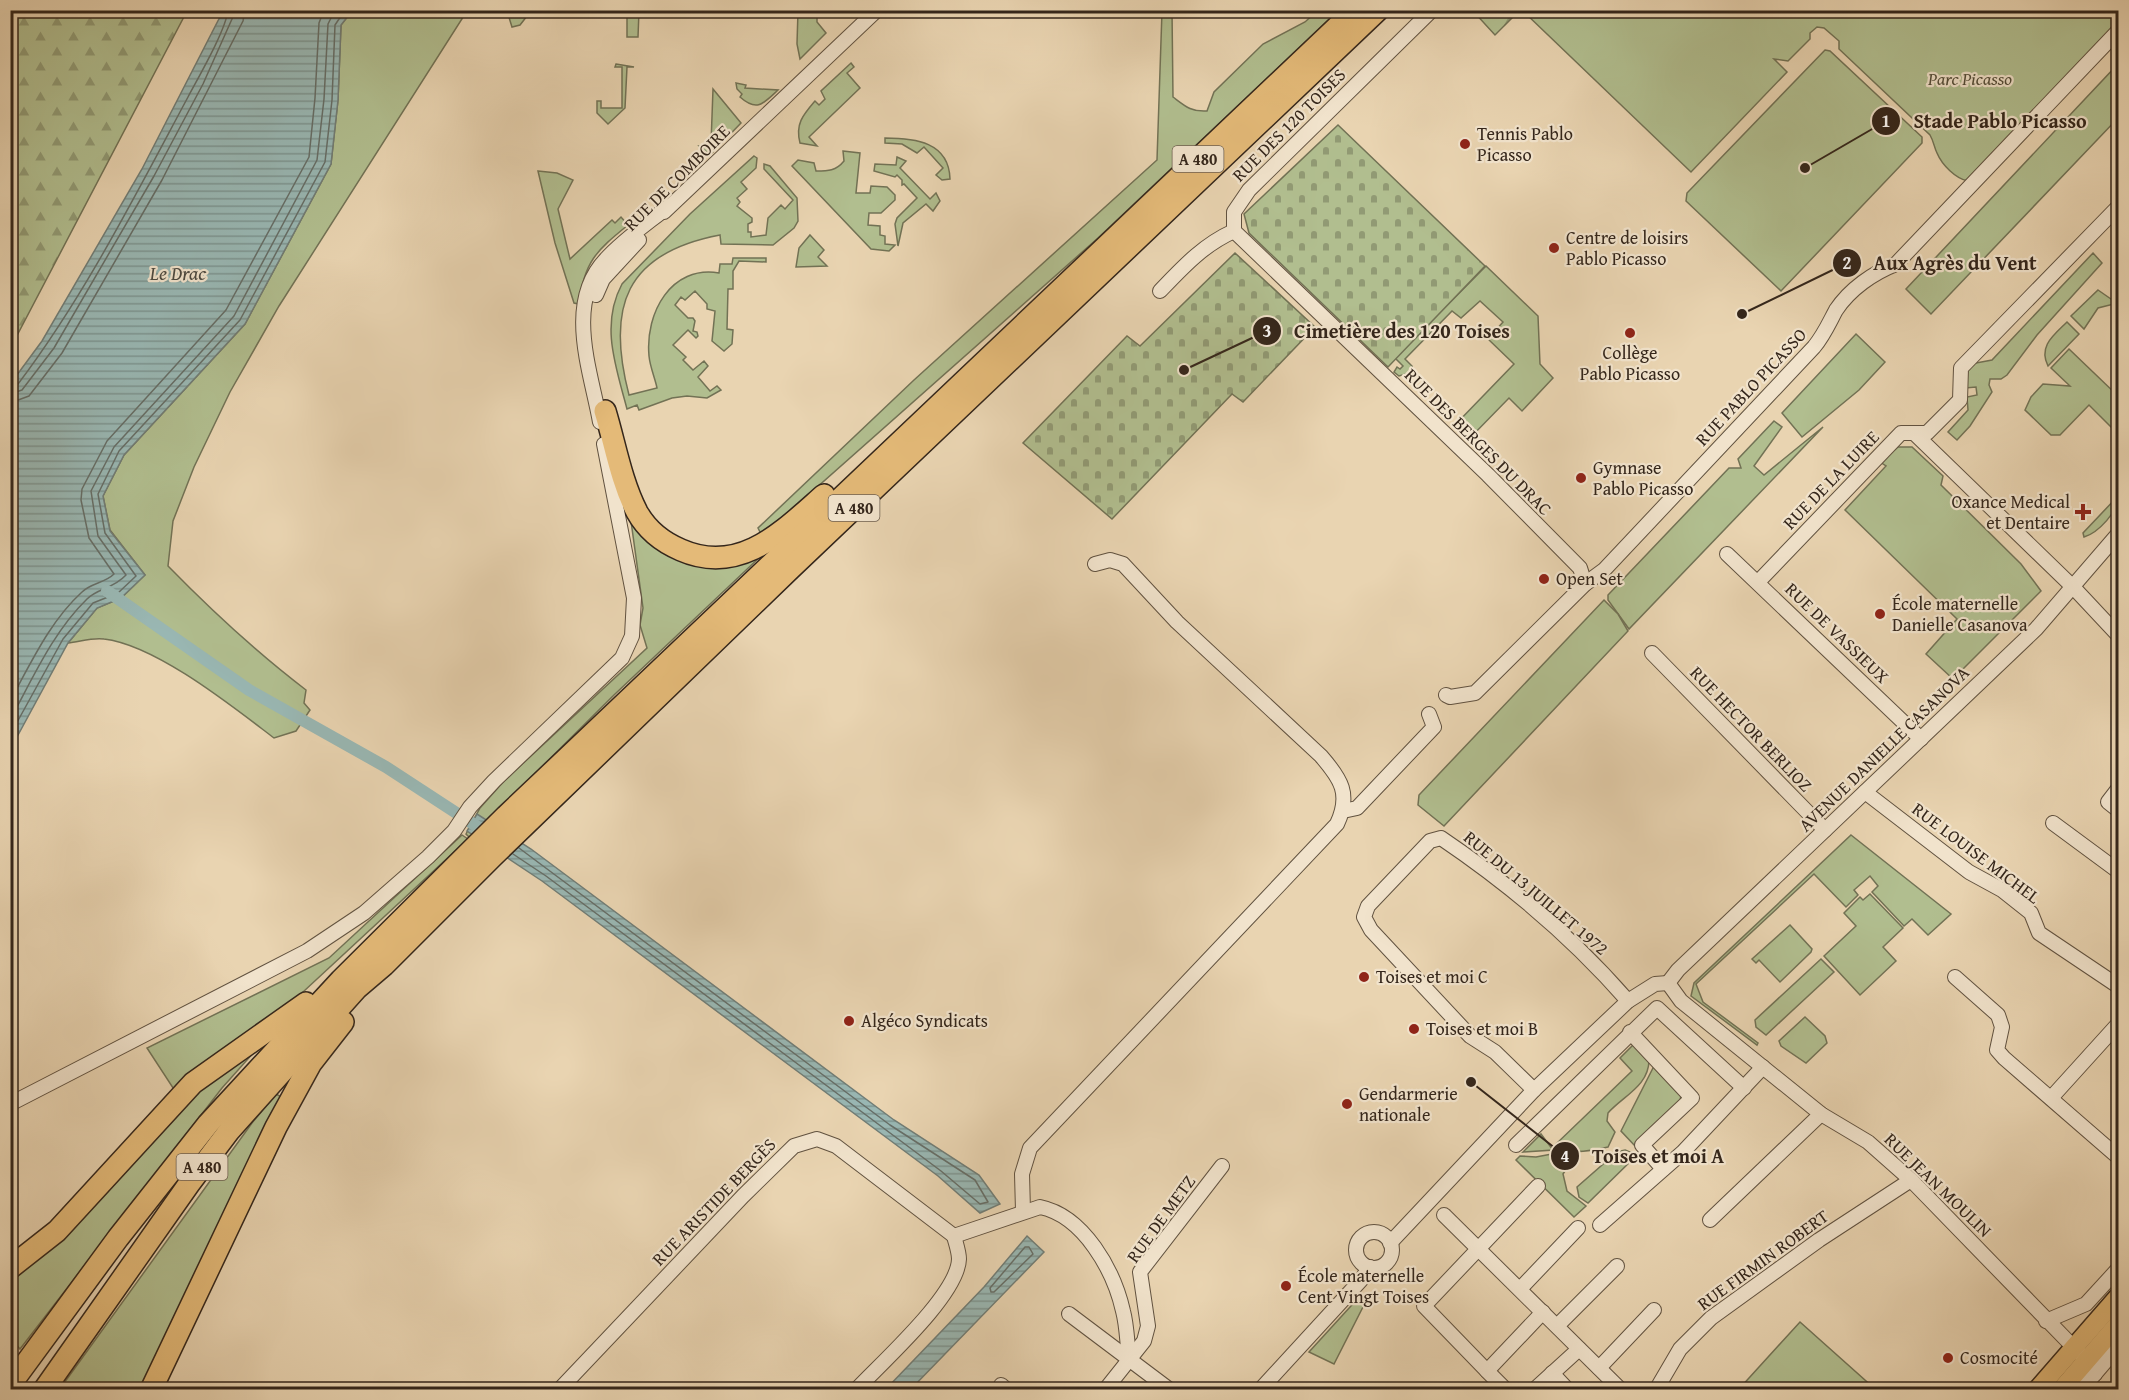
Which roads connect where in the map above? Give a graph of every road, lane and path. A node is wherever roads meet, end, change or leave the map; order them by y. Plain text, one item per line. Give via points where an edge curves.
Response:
1 (877, 10) edge
2 (1355, 10) edge
3 (1378, 10) edge
4 (1432, 10) edge
5 (2118, 31) edge
6 (669, 206) junction
7 (2118, 207) edge
8 (1234, 231) junction
9 (1160, 291) dead end
10 (605, 411) junction
11 (925, 418) junction
12 (1914, 434) junction
13 (623, 530) junction
14 (2118, 534) edge
15 (1727, 554) dead end
16 (1095, 564) dead end
17 (1758, 582) junction
18 (1585, 584) junction
19 (2074, 588) junction
20 (2118, 635) edge
21 (1652, 653) dead end
22 (1446, 695) dead end
23 (1429, 714) dead end
24 (1921, 739) junction
25 (2118, 789) edge
26 (1865, 792) junction
27 (2118, 810) edge
28 (1343, 811) junction
29 (514, 822) junction
30 (2053, 823) dead end
31 (1825, 830) junction
32 (484, 850) junction
33 (2118, 871) edge
34 (384, 965) junction
35 (1955, 977) dead end
36 (341, 980) junction
37 (1668, 983) junction
38 (2118, 986) edge
39 (1628, 1001) junction
40 (2118, 1024) edge
41 (1630, 1032) junction
42 (1760, 1058) junction
43 (1744, 1088) junction
44 (1534, 1090) junction
45 (2051, 1098) junction
46 (10, 1104) edge
47 (1821, 1114) junction
48 (1516, 1144) dead end
49 (2118, 1157) edge
50 (1222, 1166) dead end
51 (1663, 1170) junction
52 (1911, 1179) junction
53 (1538, 1186) dead end
54 (1023, 1211) junction
55 (1444, 1215) dead end
56 (1710, 1220) dead end
57 (1600, 1226) dead end
58 (1578, 1228) dead end
59 (954, 1236) junction
60 (1390, 1243) junction
61 (1479, 1249) junction
62 (1617, 1266) dead end
63 (1370, 1267) junction
64 (10, 1268) edge
65 (2118, 1269) edge
66 (1520, 1289) junction
67 (2118, 1297) edge
68 (1654, 1310) dead end
69 (1543, 1312) junction
70 (1069, 1314) dead end
71 (2046, 1321) junction
72 (2118, 1324) edge
73 (1557, 1326) junction
74 (2118, 1347) edge
75 (1579, 1349) junction
76 (1129, 1357) junction
77 (2085, 1361) junction
78 (1599, 1368) junction
79 (1487, 1371) junction
80 (1552, 1373) junction
81 (10, 1385) edge
82 (1614, 1387) edge
83 (44, 1389) edge
84 (151, 1389) edge
85 (559, 1389) edge
86 (856, 1389) edge
87 (1105, 1389) edge
88 (1170, 1389) edge
89 (1260, 1389) edge
90 (1506, 1389) edge
91 (1534, 1389) edge
92 (1568, 1389) edge
93 (1656, 1389) edge
94 (2037, 1389) edge
95 (2061, 1389) edge
96 (2081, 1389) edge

1 - 6 street, RUE DE COMBOIRE
2 - 11 highway, A 480
3 - 29 highway, A 480 via 790,569
4 - 8 street, RUE DES 120 TOISES via 1249,190 1234,212
5 - 18 street, RUE PABLO PICASSO via 1896,264 1872,273 1844,302 1814,347 1604,570
6 - 10 street, RUE DE COMBOIRE via 603,279 589,313 588,326
6 - 13 street via 605,260 595,273 581,315
7 - 12 street, RUE DE LA LUIRE via 1961,368 1960,400 1927,434
8 - 9 street via 1199,250
8 - 18 street, RUE DES BERGES DU DRAC via 1488,475 1580,568
10 - 11 highway via 629,492 642,519 665,543 689,554 714,559 740,555 765,544 863,460
10 - 13 street, RUE DE COMBOIRE
11 - 29 highway, A 480
12 - 17 street, RUE DE LA LUIRE via 1901,433
12 - 19 street
13 - 46 street via 635,611 632,636 622,658 470,807 454,831 339,932
14 - 19 street, AVENUE DANIELLE CASANOVA
15 - 17 street, RUE DE VASSIEUX
16 - 28 street via 1110,560 1123,564 1177,622 1321,756 1336,773 1344,792
17 - 24 street, RUE DE VASSIEUX
18 - 22 street, RUE PABLO PICASSO via 1475,693
19 - 20 street
19 - 24 street, AVENUE DANIELLE CASANOVA
21 - 31 street, RUE HECTOR BERLIOZ
23 - 28 street via 1434,727 1357,808
24 - 26 street, AVENUE DANIELLE CASANOVA
25 - 27 street via 2108,802
26 - 31 street, AVENUE DANIELLE CASANOVA
26 - 38 street, RUE LOUISE MICHEL via 1969,872 2002,890 2031,913 2039,933
28 - 54 street via 1337,824 1030,1148 1022,1174
29 - 32 highway, A 480
30 - 33 street
31 - 37 street, AVENUE DANIELLE CASANOVA
32 - 34 highway, A 480
32 - 36 highway, A 480
34 - 83 highway, A 480 via 313,1035 230,1131
34 - 84 highway via 297,1087
35 - 45 street via 1998,1015 2002,1027 1997,1050
36 - 64 highway via 321,988 272,1029 193,1083 57,1232
36 - 81 highway, A 480 via 208,1124
37 - 39 street via 1654,984
37 - 42 street, RUE JEAN MOULIN via 1681,1001
39 - 44 street
39 - 44 street, RUE DU 13 JUILLET 1972 via 1597,965 1521,900 1442,838 1430,841 1368,906 1364,917 1371,930 1470,1036 1495,1052
40 - 45 street
41 - 43 street via 1657,1008
41 - 48 street
41 - 51 street via 1692,1098 1642,1145
42 - 43 street
42 - 47 street, RUE JEAN MOULIN
43 - 51 street
44 - 60 street
45 - 49 street
47 - 52 street, RUE JEAN MOULIN via 1868,1143
47 - 56 street
50 - 76 street, RUE DE METZ via 1140,1272 1148,1326 1144,1341
51 - 57 street
52 - 71 street, RUE JEAN MOULIN
52 - 93 street, RUE FIRMIN ROBERT via 1711,1318 1680,1349
53 - 61 street
54 - 59 street
54 - 76 street via 1051,1209 1095,1248 1124,1311
55 - 61 street
58 - 66 street
59 - 85 street, RUE ARISTIDE BERGÈS via 836,1146 817,1140 794,1146
59 - 86 street via 959,1260 939,1302
60 - 63 street via 1388,1261
60 - 63 street via 1376,1232 1361,1237 1356,1254 1361,1263
61 - 66 street
61 - 79 street via 1424,1306
62 - 73 street
63 - 89 street
65 - 71 street via 2086,1304
66 - 69 street
67 - 77 main road
68 - 78 street
69 - 73 street
69 - 79 street
70 - 76 street
71 - 77 street, RUE JEAN MOULIN
72 - 77 main road
73 - 75 street
74 - 77 street
75 - 78 street
75 - 80 street
76 - 87 street, RUE DE METZ
76 - 88 street
77 - 94 main road
77 - 95 main road
77 - 96 street
78 - 82 street
79 - 90 street
80 - 91 street
80 - 92 street

